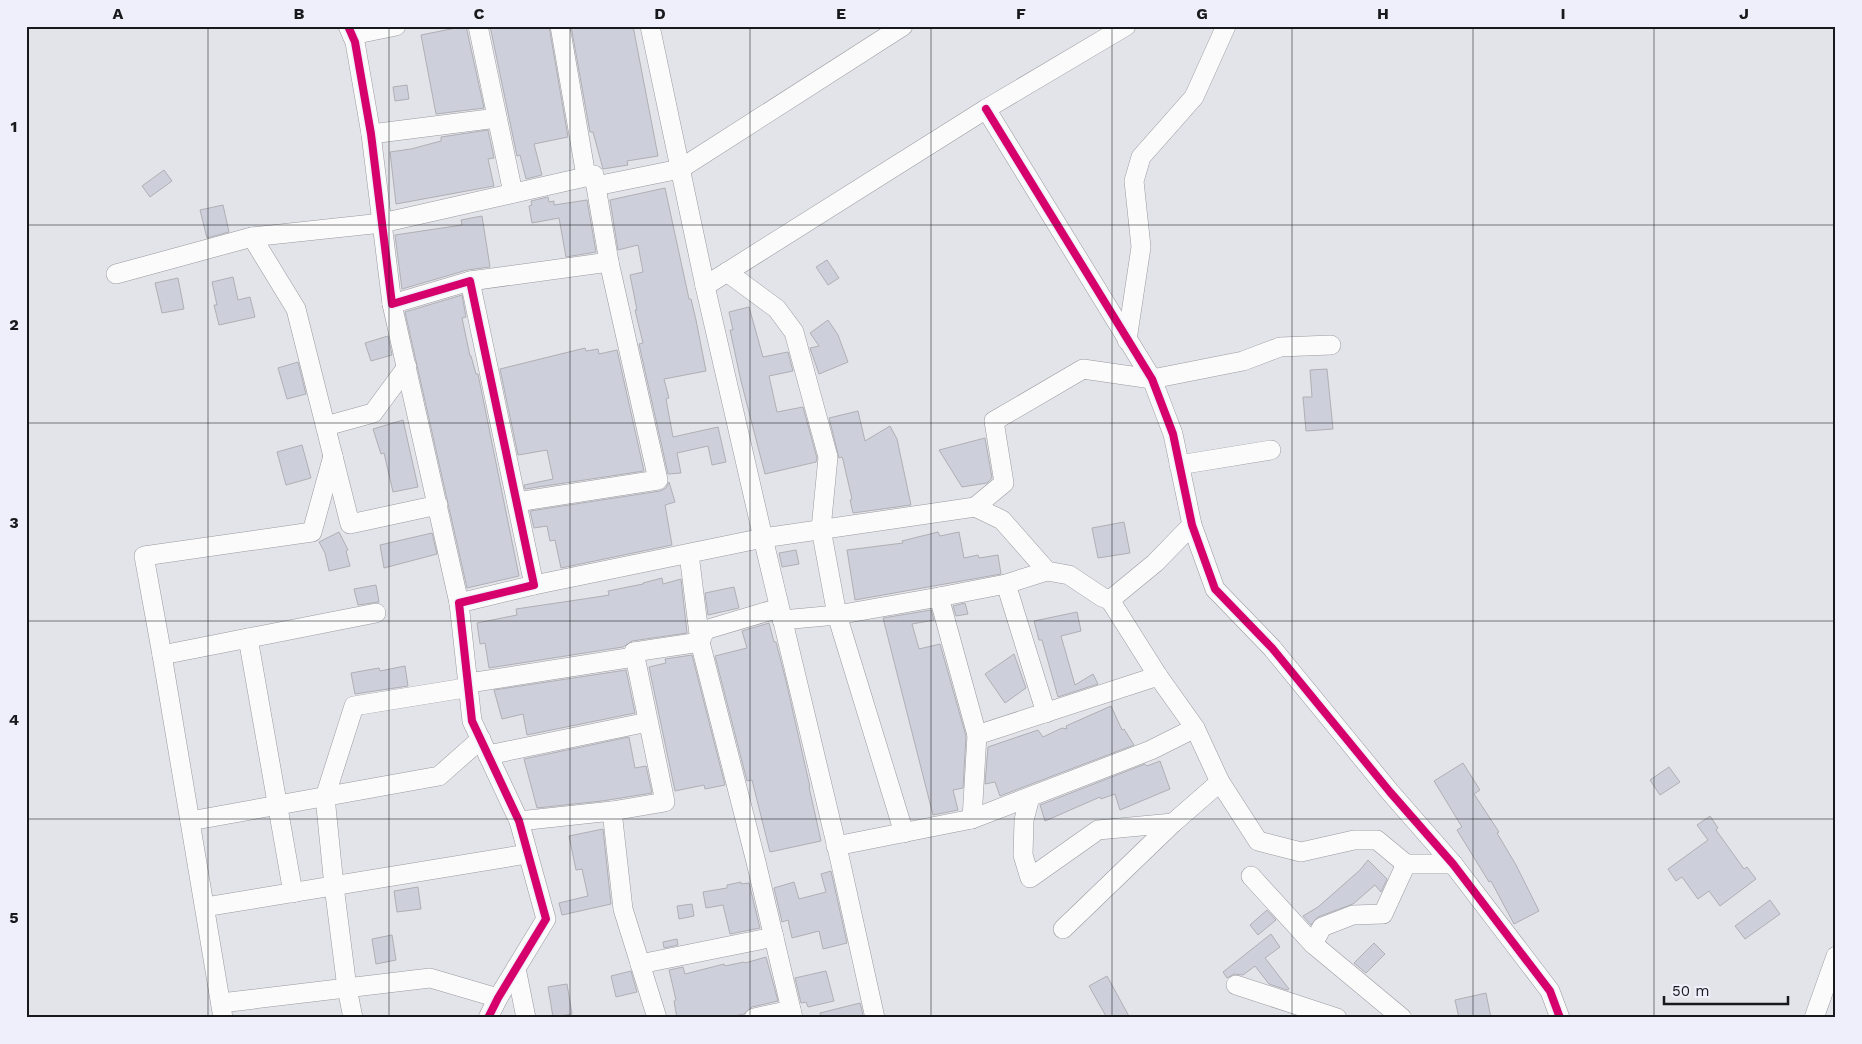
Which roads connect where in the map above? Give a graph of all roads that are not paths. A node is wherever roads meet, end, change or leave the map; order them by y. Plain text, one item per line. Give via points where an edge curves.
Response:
1 (396, 26) edge
2 (478, 26) edge
3 (560, 26) edge
4 (650, 26) edge
5 (903, 26) edge
6 (1126, 26) edge
7 (1226, 26) edge
8 (350, 31) edge
9 (986, 109) junction
10 (497, 118) junction
11 (371, 134) junction
12 (680, 169) junction
13 (591, 181) junction
14 (513, 193) junction
15 (382, 223) junction
16 (252, 237) junction
17 (609, 262) junction
18 (727, 272) junction
19 (116, 274) dead end
20 (470, 281) junction
21 (705, 286) junction
22 (392, 304) junction
23 (1127, 340) junction
24 (1331, 345) dead end
25 (407, 367) junction
26 (1152, 379) junction
27 (326, 426) junction
28 (1271, 450) dead end
29 (334, 456) junction
30 (1179, 465) junction
31 (517, 502) junction
32 (438, 505) junction
33 (975, 506) junction
34 (1192, 525) junction
35 (821, 529) junction
36 (763, 538) junction
37 (689, 554) junction
38 (1047, 571) junction
39 (1006, 584) junction
40 (534, 585) junction
41 (939, 597) junction
42 (1110, 600) junction
43 (460, 603) junction
44 (376, 612) dead end
45 (781, 614) junction
46 (837, 616) junction
47 (248, 638) junction
48 (700, 642) junction
49 (634, 652) junction
50 (162, 655) junction
51 (1158, 676) junction
52 (468, 678) junction
53 (1046, 712) junction
54 (648, 722) junction
55 (1195, 728) junction
56 (977, 735) junction
57 (484, 747) junction
58 (1220, 782) junction
59 (325, 797) junction
60 (1030, 797) junction
61 (277, 805) junction
62 (612, 811) junction
63 (972, 819) junction
64 (190, 821) junction
65 (518, 822) junction
66 (1173, 823) junction
67 (904, 832) junction
68 (836, 846) junction
69 (528, 854) junction
70 (1406, 864) junction
71 (1453, 864) junction
72 (1251, 876) dead end
73 (334, 886) junction
74 (293, 893) junction
75 (205, 907) junction
76 (1063, 929) dead end
77 (774, 937) junction
78 (1313, 944) junction
79 (1836, 956) edge
80 (640, 964) junction
81 (516, 968) junction
82 (1236, 985) dead end
83 (347, 988) junction
84 (498, 998) junction
85 (222, 1011) edge
86 (792, 1014) edge
87 (353, 1018) edge
88 (488, 1018) edge
89 (526, 1018) edge
90 (657, 1018) edge
91 (754, 1018) edge
92 (875, 1018) edge
93 (1337, 1018) edge
94 (1402, 1018) edge
95 (1560, 1018) edge
96 (1814, 1018) edge

1 - 8 street
2 - 10 street
3 - 13 street
4 - 12 street
5 - 12 street
6 - 9 street
7 - 23 street via 1194,97 1141,157 1134,181 1141,247
8 - 11 street via 355,42
9 - 18 street
9 - 23 street
10 - 11 street
10 - 14 street
11 - 15 street
12 - 13 street
12 - 21 street
13 - 14 street
13 - 17 street
14 - 15 street
15 - 16 street
15 - 22 street
16 - 19 street
16 - 27 street via 296,309
17 - 20 street
17 - 31 street via 658,480
18 - 21 street
18 - 35 street via 777,309 794,332 828,457
20 - 22 street
20 - 31 street
21 - 36 street
22 - 25 street
23 - 26 street
24 - 26 street via 1280,347 1243,361
25 - 27 street via 373,413
25 - 32 street
26 - 30 street via 1172,434
26 - 33 street via 1083,369 994,420 1004,483
27 - 29 street
28 - 30 street
29 - 32 street via 350,524
29 - 50 street via 312,532 144,556
30 - 34 street
31 - 40 street
32 - 43 street
33 - 35 street
33 - 38 street via 1002,520
34 - 42 street via 1155,564
34 - 71 street via 1216,589 1272,648
35 - 36 street
35 - 46 street
36 - 37 street
36 - 45 street
37 - 40 street
37 - 48 street
38 - 39 street
38 - 42 street via 1069,575
39 - 41 street
39 - 53 street
40 - 43 street
41 - 46 street
41 - 56 street
42 - 51 street
43 - 52 street
44 - 47 street
45 - 46 street
45 - 48 street via 704,630
45 - 68 street
46 - 67 street
47 - 50 street
47 - 61 street
48 - 49 street
48 - 77 street
49 - 52 street via 634,657 488,680 468,683
49 - 54 street
50 - 64 street
51 - 53 street
51 - 55 street
52 - 57 street via 472,720
52 - 59 street via 465,688 354,706
53 - 56 street
54 - 57 street
54 - 62 street via 665,802
55 - 58 street
55 - 60 street via 1151,750
56 - 63 street
57 - 59 street via 439,776
57 - 65 street
58 - 66 street
58 - 70 street via 1258,841 1301,852 1354,840 1377,840
59 - 61 street
59 - 73 street
60 - 63 street
60 - 66 street via 1024,820 1023,855 1030,878 1098,830
61 - 64 street
61 - 74 street
62 - 65 street
62 - 80 street via 623,909
63 - 67 street
64 - 75 street
65 - 69 street
66 - 76 street
67 - 68 street
68 - 92 street
69 - 73 street
69 - 81 street via 546,919
70 - 71 street
70 - 78 street via 1382,914 1353,915 1322,927
71 - 95 street via 1550,990
72 - 78 street
73 - 74 street
73 - 83 street
74 - 75 street
75 - 85 street
77 - 80 street
77 - 86 street
78 - 94 street
79 - 96 street
80 - 90 street
81 - 84 street
81 - 89 street
82 - 93 street
83 - 84 street via 430,978
83 - 85 street
83 - 87 street
84 - 88 street
86 - 91 street

